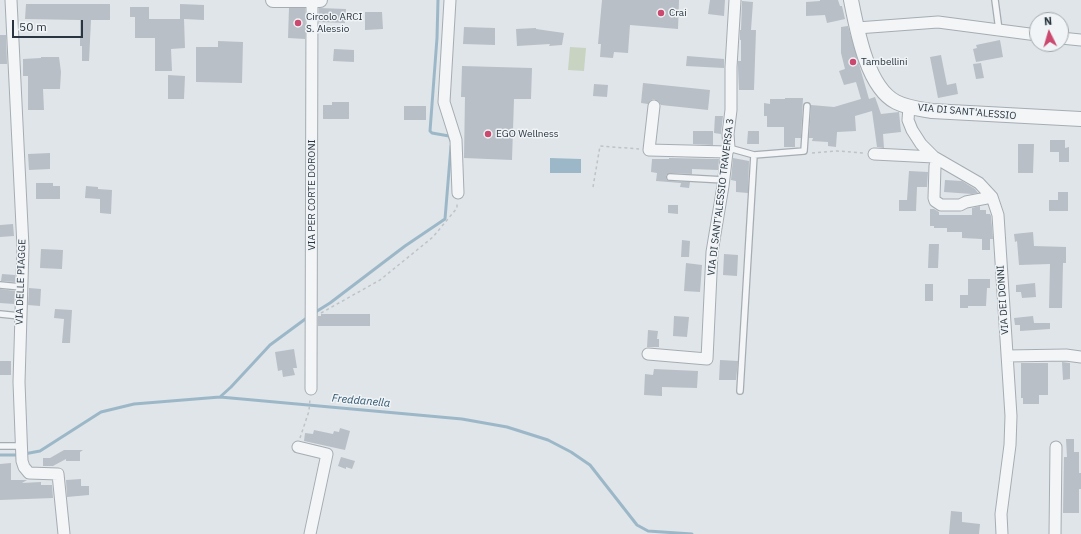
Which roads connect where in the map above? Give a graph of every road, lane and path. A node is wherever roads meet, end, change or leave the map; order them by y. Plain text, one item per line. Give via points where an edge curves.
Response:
1 (11, 0) edge
2 (273, 0) edge
3 (312, 0) edge
4 (320, 0) edge
5 (450, 0) edge
6 (735, 0) edge
7 (851, 0) edge
8 (994, 0) edge
9 (857, 28) junction
10 (998, 30) junction
11 (1029, 34) edge
12 (1069, 39) edge
13 (1081, 40) edge
14 (654, 106) dead end
15 (806, 106) dead end
16 (909, 107) junction
17 (1081, 119) edge
18 (649, 150) junction
19 (728, 150) junction
20 (804, 151) junction
21 (874, 154) joint
22 (754, 156) junction
23 (936, 158) junction
24 (670, 177) dead end
25 (724, 180) junction
26 (593, 187) dead end
27 (458, 193) joint
28 (992, 198) junction
29 (0, 285) edge
30 (21, 288) junction
31 (312, 313) junction
32 (0, 314) edge
33 (20, 316) junction
34 (648, 354) dead end
35 (1007, 356) junction
36 (1081, 357) edge
37 (740, 391) dead end
38 (311, 395) joint
39 (0, 446) edge
40 (21, 446) junction
41 (298, 447) joint
42 (1056, 447) dead end
43 (64, 534) edge
44 (310, 534) edge
45 (1002, 534) edge
46 (1055, 534) edge

1 - 30 street, VIA DELLE PIAGGE via 23,247
2 - 3 street
3 - 4 street
3 - 31 street, VIA PER CORTE DORONI
5 - 27 street via 444,102 456,140
6 - 19 street, VIA DI SANT'ALESSIO TRAVERSA 3
7 - 9 street, VIA DI SANT'ALESSIO
8 - 10 lane
9 - 10 street via 938,22
9 - 16 street, VIA DI SANT'ALESSIO via 870,72 886,94 896,102
10 - 11 street
12 - 13 street
14 - 18 street
15 - 20 lane
16 - 17 street, VIA DI SANT'ALESSIO via 932,111
16 - 23 street, VIA DEI DONNI via 908,120 912,130 921,144
18 - 19 street
18 - 26 path via 600,146
19 - 22 lane
19 - 25 street, VIA DI SANT'ALESSIO TRAVERSA 3
20 - 21 path via 805,154 837,151
20 - 22 lane
21 - 23 street
22 - 37 lane
23 - 28 street, VIA DEI DONNI via 979,183
23 - 28 street via 935,201 941,205 960,205
24 - 25 lane
25 - 34 street, VIA DI SANT'ALESSIO TRAVERSA 3 via 712,252 707,359
27 - 31 path via 457,208 433,237 380,280
28 - 35 street, VIA DEI DONNI via 998,215
29 - 30 lane
30 - 33 street, VIA DELLE PIAGGE
31 - 38 street, VIA PER CORTE DORONI
32 - 33 lane
33 - 40 street, VIA DELLE PIAGGE
35 - 36 street
35 - 45 street, VIA DEI DONNI via 1012,416 1001,514
38 - 41 path
39 - 40 lane
40 - 43 street, VIA DELLE PIAGGE via 22,461 29,473 58,474
41 - 44 street via 327,454
42 - 46 street

